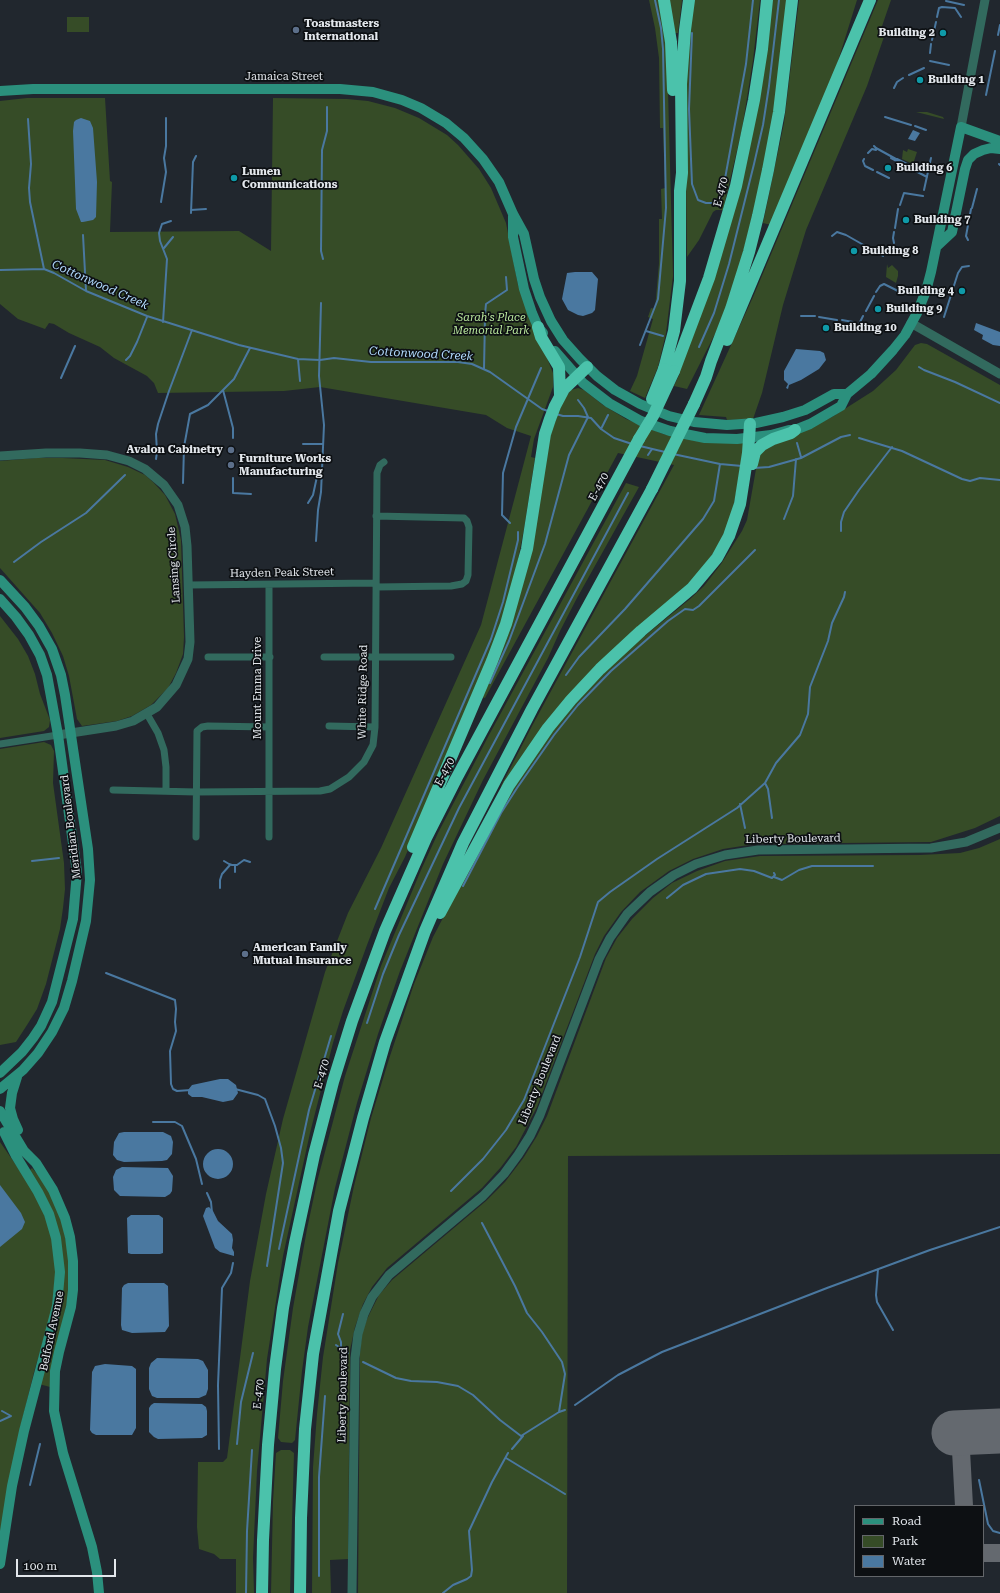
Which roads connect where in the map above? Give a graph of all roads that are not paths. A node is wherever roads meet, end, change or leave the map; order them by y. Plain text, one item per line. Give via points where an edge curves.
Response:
1 (664, 0) edge
2 (689, 0) edge
3 (767, 0) edge
4 (792, 0) edge
5 (861, 0) edge
6 (870, 0) edge
7 (985, 0) edge
8 (841, 69) junction
9 (0, 91) edge
10 (961, 127) junction
11 (1000, 141) edge
12 (1000, 149) edge
13 (680, 191) junction
14 (513, 214) junction
15 (936, 246) junction
16 (911, 323) junction
17 (538, 327) junction
18 (587, 367) junction
19 (669, 370) junction
20 (1000, 374) edge
21 (576, 376) junction
22 (706, 377) junction
23 (560, 394) junction
24 (847, 394) junction
25 (750, 424) junction
26 (795, 430) junction
27 (749, 438) junction
28 (751, 453) junction
29 (0, 456) edge
30 (384, 462) dead end
31 (376, 516) junction
32 (0, 580) edge
33 (189, 585) junction
34 (269, 585) junction
35 (376, 585) junction
36 (0, 599) edge
37 (375, 656) junction
38 (208, 657) dead end
39 (270, 657) junction
40 (324, 657) dead end
41 (451, 657) dead end
42 (147, 714) junction
43 (328, 726) dead end
44 (269, 727) junction
45 (375, 727) junction
46 (71, 733) junction
47 (58, 735) junction
48 (0, 744) edge
49 (113, 790) dead end
50 (166, 790) junction
51 (269, 791) junction
52 (196, 792) junction
53 (1000, 828) edge
54 (196, 837) dead end
55 (269, 837) dead end
56 (421, 941) junction
57 (376, 953) junction
58 (0, 1073) edge
59 (17, 1075) junction
60 (0, 1089) edge
61 (0, 1111) edge
62 (0, 1125) edge
63 (0, 1138) edge
64 (16, 1156) junction
65 (36, 1164) junction
66 (0, 1564) edge
67 (99, 1593) edge
68 (262, 1593) edge
69 (300, 1593) edge
70 (352, 1593) edge

1 - 13 highway via 671,42 675,173
2 - 13 highway via 681,84
3 - 19 highway, E-470 via 757,82 736,186 710,278
4 - 22 highway via 782,91 767,178 748,252
5 - 8 highway
6 - 8 highway
7 - 10 street
8 - 22 highway via 728,338 716,365
9 - 14 main road, Jamaica Street via 340,89 378,93 421,108 460,134 492,170
10 - 11 main road
10 - 15 main road, Jamaica Street
12 - 15 main road via 983,150 968,160 952,232
13 - 19 highway via 679,294
14 - 17 main road, Jamaica Street via 513,237 521,280
14 - 18 main road, Jamaica Street via 524,234 532,274 548,315 568,346
15 - 16 main road, Jamaica Street via 927,286
16 - 20 street
16 - 24 main road, Jamaica Street via 890,355
17 - 21 main road, Jamaica Street
17 - 23 highway via 559,367
18 - 21 highway
18 - 25 main road, Jamaica Street via 626,396 668,416 712,424
19 - 57 highway, E-470, bridge via 639,427 639,439 447,795 412,868
21 - 23 highway
21 - 27 main road, Jamaica Street via 609,403 630,416 652,425 683,435 705,438
22 - 56 highway, bridge via 652,489 488,792
23 - 57 highway via 547,427 528,545 506,624 376,934
24 - 25 main road, Jamaica Street via 834,394 796,413
24 - 26 main road, Jamaica Street via 841,406
25 - 27 highway
26 - 27 main road, Jamaica Street
26 - 28 highway via 765,443
27 - 28 highway
28 - 56 highway via 746,488 738,513 729,536 714,562 697,583 600,669 548,728 509,785 436,920
29 - 33 street, Lansing Circle via 56,453 103,455 125,459 145,470 166,488 181,513 186,534
30 - 31 street, White Ridge Road via 377,473
31 - 35 street, White Ridge Road
31 - 35 street, Hayden Peak Street via 464,518 469,527 468,575 462,584
32 - 46 main road, Meridian Boulevard via 35,620 50,646 61,675
33 - 34 street, Hayden Peak Street
33 - 42 street, Lansing Circle via 188,659 172,691 162,703
34 - 35 street, Hayden Peak Street
34 - 39 street, Mount Emma Drive
35 - 37 street, White Ridge Road
36 - 47 main road, Meridian Boulevard via 27,631 40,655 50,687
37 - 40 street
37 - 41 street
37 - 45 street, White Ridge Road
38 - 39 street
39 - 44 street, Mount Emma Drive
42 - 46 street, Lansing Circle via 121,725
42 - 50 street via 164,750
43 - 45 street
44 - 51 street, Mount Emma Drive
44 - 52 street via 208,726 199,729 196,736
45 - 51 street, White Ridge Road via 371,751 361,766 349,777 320,791
46 - 47 street, Lansing Circle
46 - 59 main road, Meridian Boulevard via 88,856 88,912 64,1008 45,1044
47 - 48 street
47 - 58 main road, Meridian Boulevard via 76,864 73,919 47,1015 28,1045
49 - 50 street, White Ridge Road
50 - 52 street, White Ridge Road
51 - 52 street, White Ridge Road
51 - 55 street, Mount Emma Drive
52 - 54 street
53 - 70 street, Liberty Boulevard via 963,842 931,848 758,850 728,854 696,864 674,875 650,892 627,914 599,959 540,1116 518,1155 483,1196 392,1272 377,1289 364,1314 355,1358
56 - 69 highway via 389,1030 367,1103 345,1187 330,1259 307,1405
57 - 68 highway, E-470 via 346,1040 327,1106 289,1276 270,1422 264,1504
59 - 60 main road, Meridian Boulevard
59 - 65 main road via 11,1096 11,1114
61 - 65 main road, Belford Avenue via 24,1151
62 - 64 main road, Belford Avenue
63 - 64 main road
64 - 66 main road, Belford Avenue via 40,1195 50,1218 58,1251 60,1278 56,1309 19,1454
65 - 67 main road, Belford Avenue via 60,1206 71,1246 74,1270 72,1294 55,1371 54,1411 63,1453 92,1547

